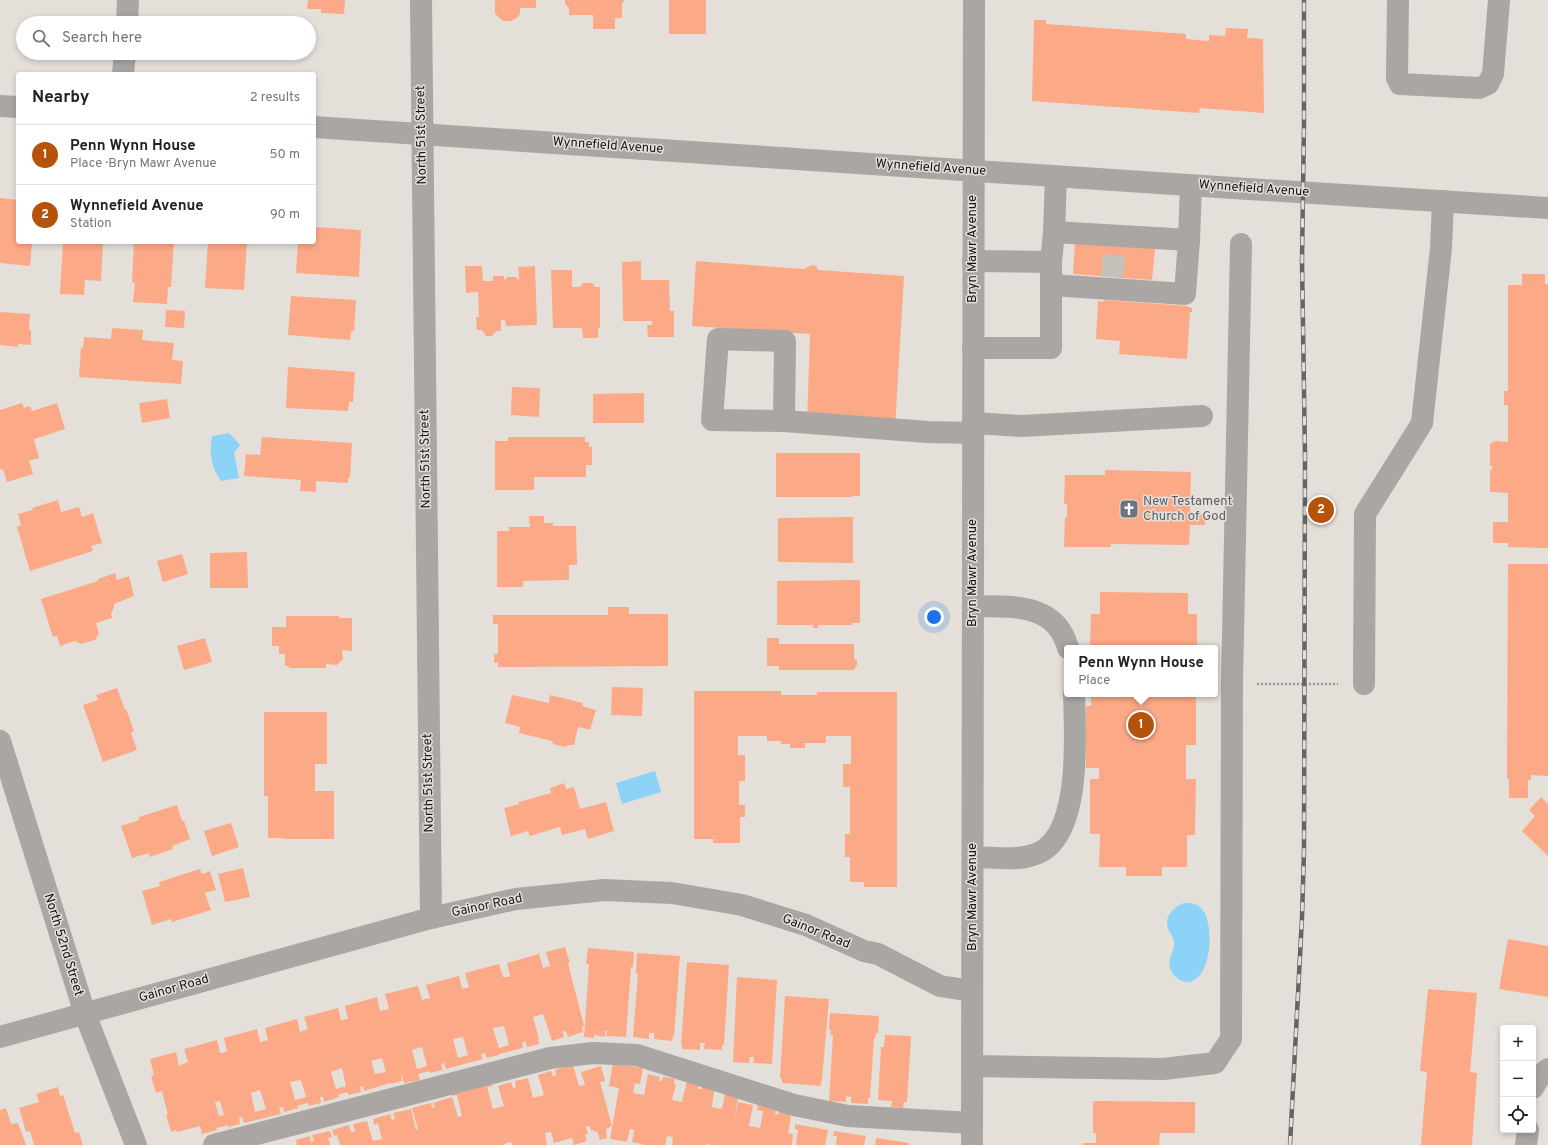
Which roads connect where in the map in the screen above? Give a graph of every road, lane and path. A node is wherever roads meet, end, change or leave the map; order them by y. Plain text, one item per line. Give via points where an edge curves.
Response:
1 (128, 0) edge
2 (421, 0) edge
3 (974, 0) edge
4 (1398, 0) edge
5 (1500, 0) edge
6 (127, 16) edge
7 (124, 60) edge
8 (123, 72) edge
9 (0, 106) edge
10 (16, 107) edge
11 (316, 127) edge
12 (422, 134) junction
13 (973, 170) junction
14 (1056, 176) junction
15 (1191, 186) junction
16 (1443, 201) junction
17 (1548, 208) edge
18 (1054, 232) junction
19 (1189, 240) junction
20 (1241, 244) dead end
21 (973, 261) junction
22 (1051, 262) junction
23 (1052, 285) junction
24 (973, 348) junction
25 (1202, 416) dead end
26 (784, 421) junction
27 (973, 428) junction
28 (974, 606) junction
29 (1066, 645) edge
30 (1232, 684) junction
31 (1364, 684) joint
32 (1074, 697) edge
33 (0, 741) edge
34 (973, 857) junction
35 (430, 918) junction
36 (972, 991) junction
37 (85, 1014) junction
38 (0, 1037) edge
39 (973, 1066) junction
40 (1548, 1069) edge
41 (1536, 1083) edge
42 (972, 1124) junction
43 (1528, 1133) edge
44 (136, 1145) edge
45 (214, 1145) edge
46 (972, 1145) edge
47 (1526, 1145) edge

1 - 6 street
2 - 12 street, North 51st Street
3 - 13 street, Bryn Mawr Avenue
4 - 5 street via 1397,78 1400,84 1479,88 1488,84 1493,74
7 - 8 street
9 - 10 street
11 - 12 street, Wynnefield Avenue
12 - 13 street, Wynnefield Avenue
12 - 35 street, North 51st Street
13 - 14 street, Wynnefield Avenue
13 - 21 street, Bryn Mawr Avenue
14 - 15 street, Wynnefield Avenue
14 - 18 street
15 - 16 street, Wynnefield Avenue
15 - 19 street
16 - 17 street, Wynnefield Avenue
16 - 31 street via 1441,248 1422,423 1365,514
18 - 19 street via 1115,241
18 - 22 street
19 - 23 street via 1186,294 1112,283
20 - 30 street
21 - 22 street
21 - 24 street, Bryn Mawr Avenue
22 - 23 street
23 - 24 street via 1051,348
24 - 27 street, Bryn Mawr Avenue
25 - 27 street
26 - 26 street via 785,341 718,339 712,420
26 - 27 street via 927,432
27 - 28 street, Bryn Mawr Avenue
28 - 29 street via 1036,611 1058,628
28 - 34 street, Bryn Mawr Avenue
30 - 31 path
30 - 39 street via 1231,1039 1215,1063 1163,1069
32 - 34 street via 1073,782 1063,828 1056,840 1035,855
33 - 37 street, North 52nd Street
34 - 36 street, Bryn Mawr Avenue
35 - 36 street, Gainor Road via 516,899 604,890 672,893 742,905 806,926 864,952 878,954 940,986
35 - 37 street, Gainor Road
36 - 39 street, Bryn Mawr Avenue
37 - 38 street, Gainor Road
37 - 44 street, North 52nd Street
39 - 42 street, Bryn Mawr Avenue
40 - 41 street
42 - 45 street via 830,1113 794,1105 637,1055 593,1053 550,1058
42 - 46 street, Bryn Mawr Avenue
43 - 47 street

